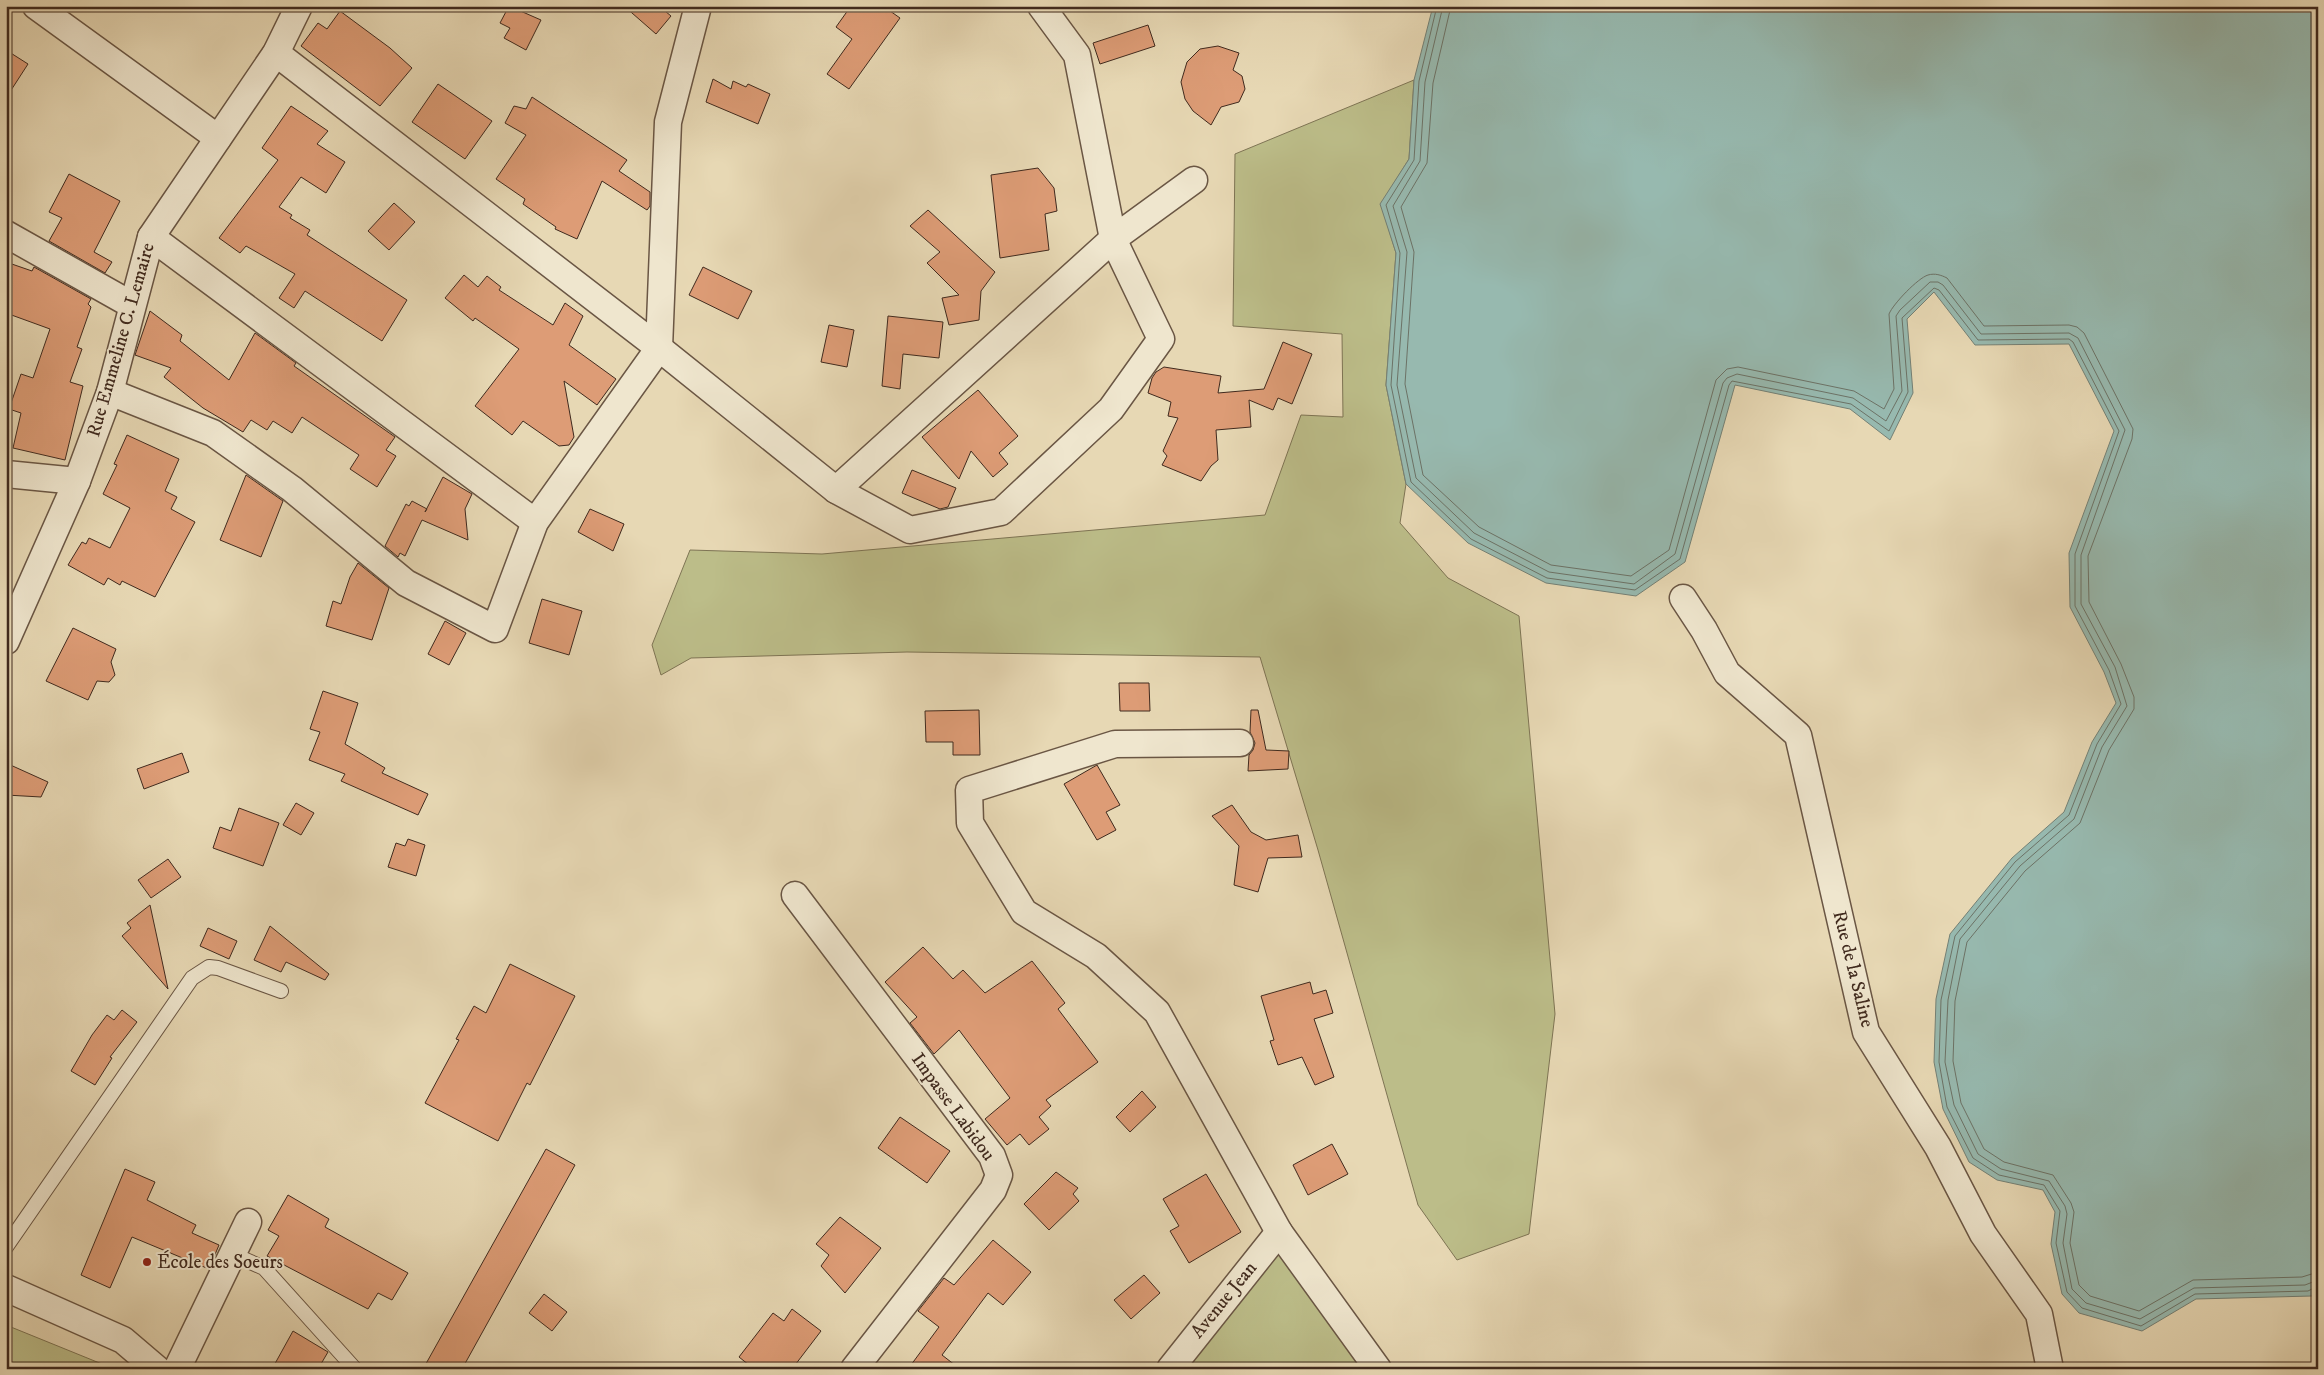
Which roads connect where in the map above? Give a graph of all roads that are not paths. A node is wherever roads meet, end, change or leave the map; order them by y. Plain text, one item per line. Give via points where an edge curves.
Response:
1 (36, 6) edge
2 (299, 6) edge
3 (698, 6) edge
4 (1041, 6) edge
5 (276, 53) junction
6 (218, 138) junction
7 (1194, 180) dead end
8 (6, 234) edge
9 (151, 237) junction
10 (1113, 238) junction
11 (132, 305) junction
12 (659, 348) junction
13 (110, 392) junction
14 (6, 474) edge
15 (77, 482) junction
16 (836, 490) junction
17 (535, 522) junction
18 (1683, 598) dead end
19 (6, 641) edge
20 (1240, 743) dead end
21 (795, 895) dead end
22 (281, 990) dead end
23 (248, 1222) dead end
24 (1279, 1232) junction
25 (6, 1247) edge
26 (232, 1254) junction
27 (6, 1288) edge
28 (157, 1369) edge
29 (178, 1369) edge
30 (355, 1369) edge
31 (854, 1369) edge
32 (1170, 1369) edge
33 (1378, 1369) edge
34 (2050, 1369) edge

1 - 6 street
2 - 5 street, Rue Emmeline C. Lemaire
3 - 12 street via 668,122
4 - 10 street via 1077,55
5 - 6 street, Rue Emmeline C. Lemaire
5 - 12 street
6 - 9 street, Rue Emmeline C. Lemaire
7 - 10 street
8 - 11 street
9 - 11 street, Rue Emmeline C. Lemaire
9 - 17 street
10 - 16 street
10 - 16 street via 1161,339 1111,409 1002,512 910,530
11 - 13 street, Rue Emmeline C. Lemaire
12 - 16 street
12 - 17 street
13 - 15 street, Rue Emmeline C. Lemaire
13 - 17 street via 213,433 292,489 406,583 495,629
14 - 15 street
15 - 19 street, Rue Emmeline C. Lemaire
18 - 34 street, Rue de la Saline via 1727,673 1798,735 1866,1032 1938,1147 1983,1234 2039,1314
20 - 24 street via 1115,744 969,790 970,823 1024,912 1096,956 1157,1012
21 - 31 street, Impasse Labidou via 992,1156 998,1175 993,1190
22 - 25 lane via 218,968 209,967 192,978
23 - 26 street
24 - 32 street, Avenue Jean
24 - 33 street
26 - 29 street
26 - 30 lane via 264,1268
27 - 28 street via 123,1340

